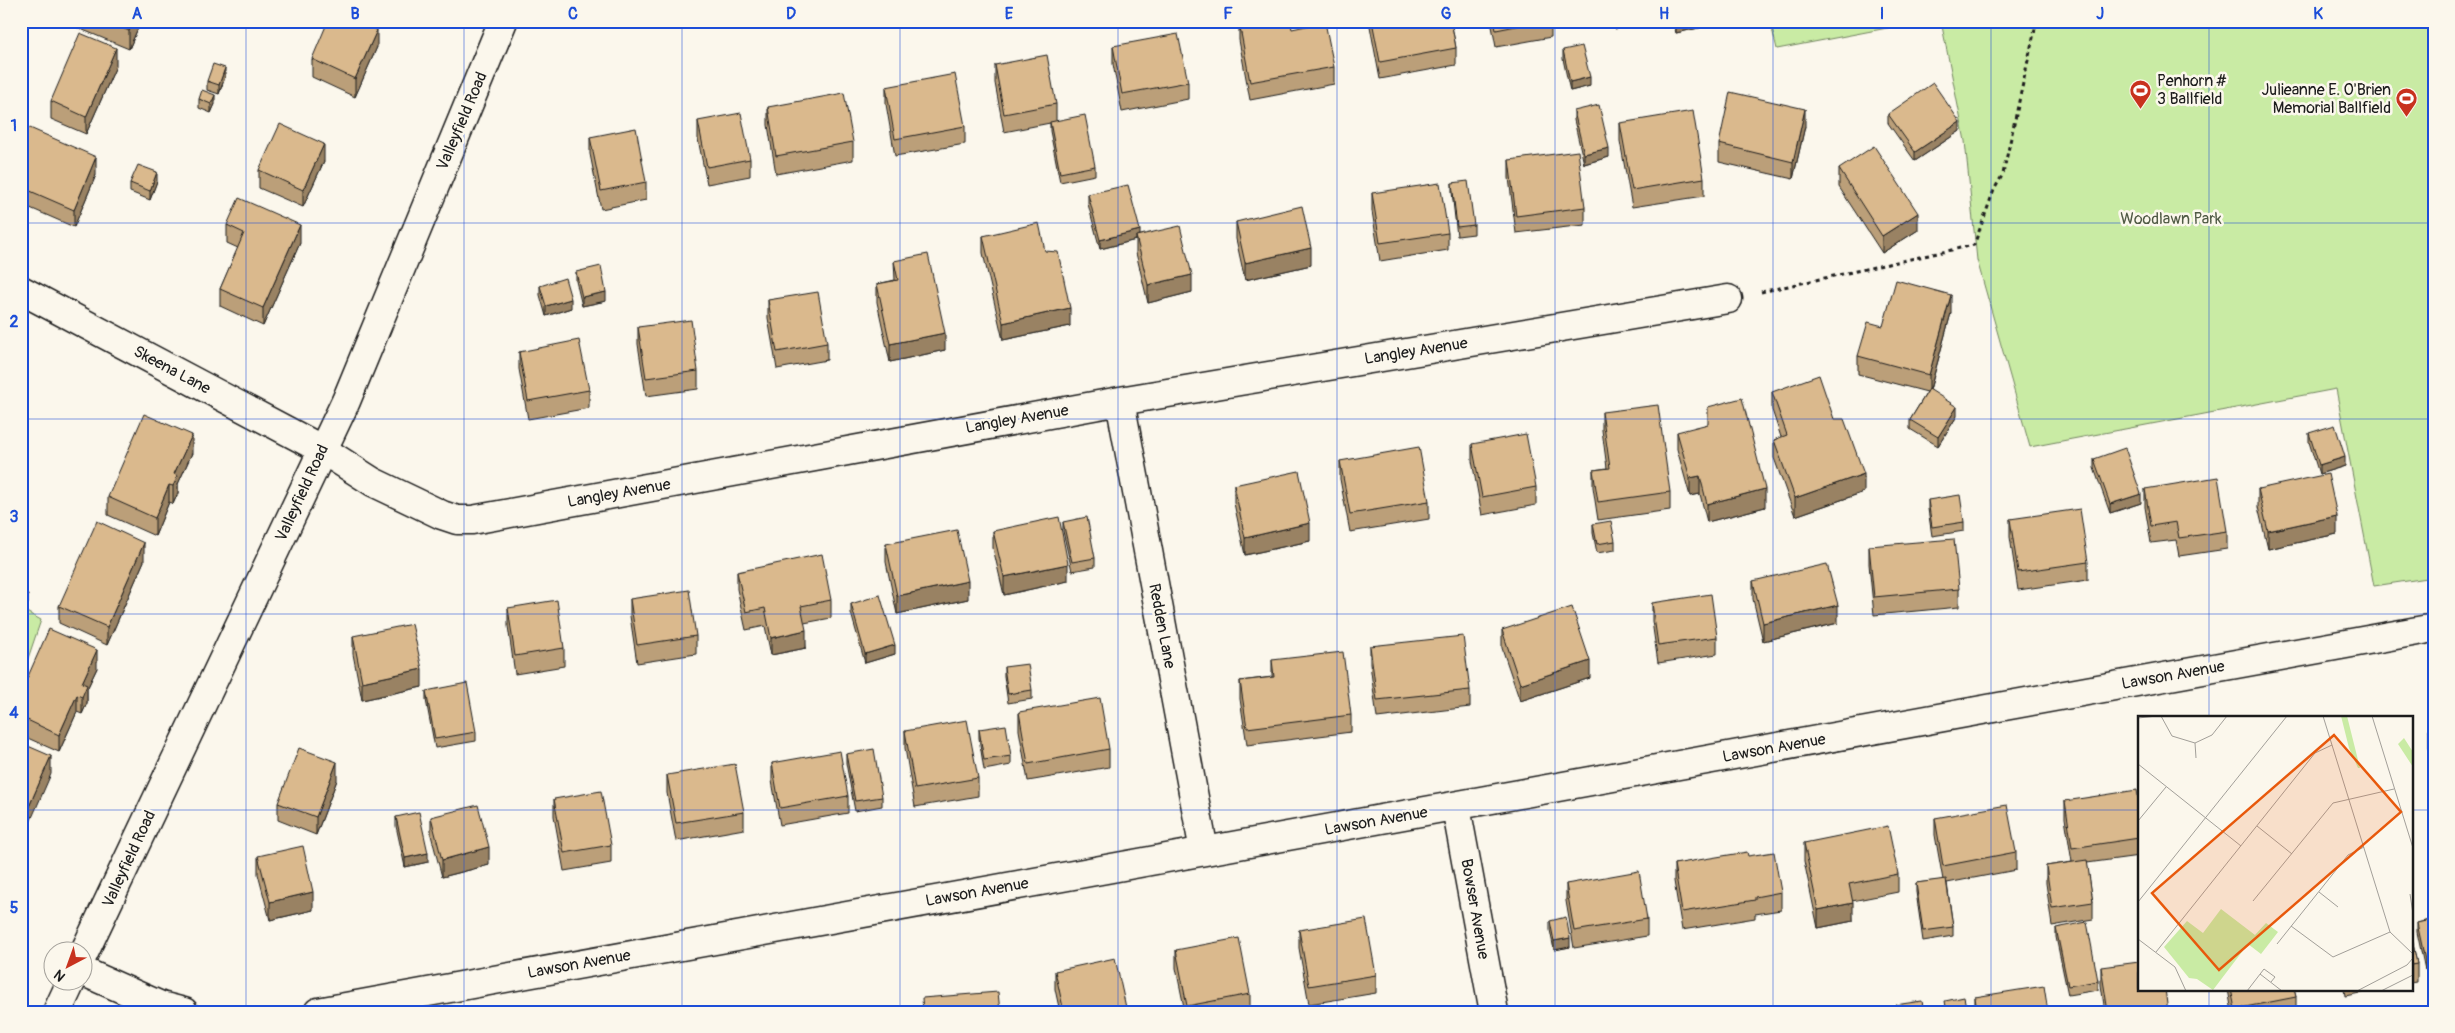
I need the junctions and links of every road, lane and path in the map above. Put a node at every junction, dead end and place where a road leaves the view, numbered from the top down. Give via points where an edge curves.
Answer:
1 (504, 21) edge
2 (2032, 21) edge
3 (2052, 21) edge
4 (2036, 24) junction
5 (21, 290) edge
6 (1728, 299) joint
7 (1120, 401) junction
8 (323, 450) junction
9 (2434, 628) edge
10 (1456, 807) junction
11 (1204, 851) junction
12 (90, 940) edge
13 (92, 975) edge
14 (67, 990) edge
15 (57, 1012) edge
16 (184, 1012) edge
17 (318, 1012) edge
18 (1494, 1012) edge

1 - 8 street, Valleyfield Road
2 - 4 path
3 - 4 path
4 - 6 path via 2004,174 1994,190 1974,245
5 - 8 street, Skeena Lane
6 - 7 street, Langley Avenue
7 - 8 street, Langley Avenue via 472,520 442,516 373,482
7 - 11 street, Redden Lane
8 - 12 street, Valleyfield Road
9 - 10 street, Lawson Avenue
10 - 11 street, Lawson Avenue
10 - 18 street, Bowser Avenue
11 - 17 street, Lawson Avenue
13 - 16 street via 161,1006
14 - 15 street

